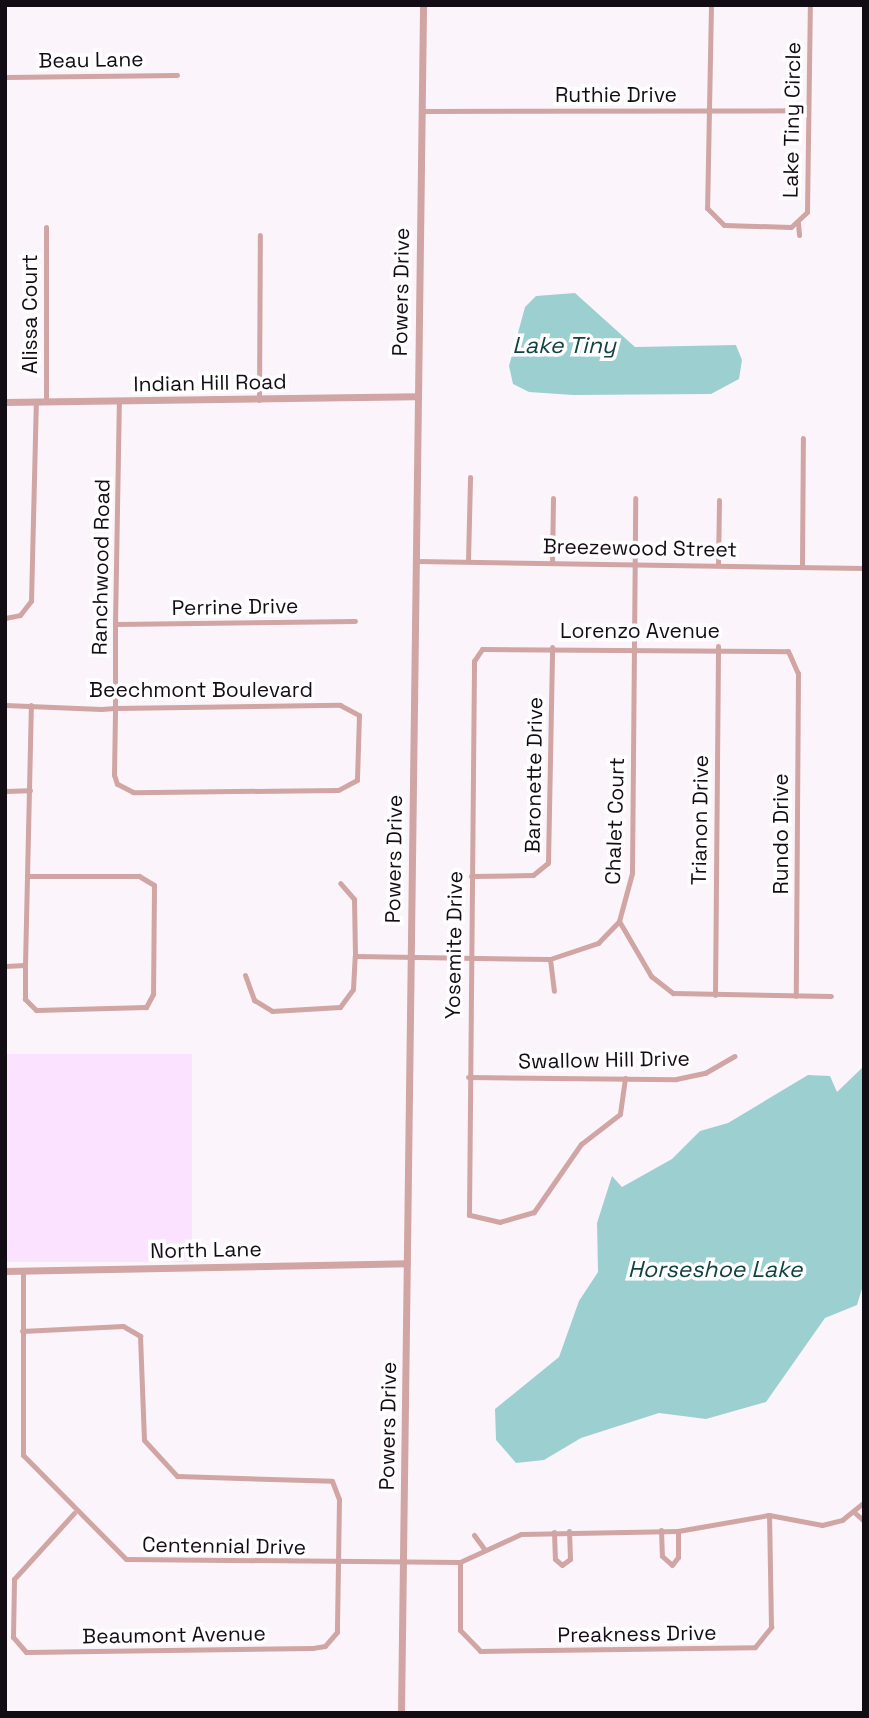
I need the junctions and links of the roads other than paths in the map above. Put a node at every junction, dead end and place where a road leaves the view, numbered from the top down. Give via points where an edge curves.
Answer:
1 (423, 5) edge
2 (711, 5) edge
3 (810, 5) edge
4 (177, 75) dead end
5 (5, 77) edge
6 (708, 110) junction
7 (808, 110) junction
8 (424, 111) junction
9 (798, 223) junction
10 (46, 226) dead end
11 (260, 235) dead end
12 (799, 235) dead end
13 (416, 396) junction
14 (259, 400) junction
15 (5, 402) edge
16 (36, 402) junction
17 (46, 402) junction
18 (120, 402) junction
19 (803, 438) dead end
20 (470, 477) dead end
21 (553, 498) dead end
22 (635, 498) dead end
23 (719, 500) dead end
24 (416, 561) junction
25 (468, 561) junction
26 (552, 563) junction
27 (635, 564) junction
28 (718, 565) junction
29 (802, 566) junction
30 (864, 568) edge
31 (5, 618) edge
32 (355, 621) dead end
33 (115, 624) junction
34 (718, 646) junction
35 (552, 647) junction
36 (635, 647) junction
37 (474, 661) joint
38 (798, 673) joint
39 (5, 705) edge
40 (31, 705) junction
41 (115, 708) junction
42 (114, 775) joint
43 (30, 790) junction
44 (5, 791) edge
45 (27, 876) junction
46 (471, 876) junction
47 (340, 883) dead end
48 (619, 921) junction
49 (355, 956) junction
50 (410, 958) junction
51 (470, 959) junction
52 (550, 959) junction
53 (25, 965) junction
54 (5, 966) edge
55 (245, 975) dead end
56 (554, 990) dead end
57 (715, 995) junction
58 (796, 996) junction
59 (831, 996) dead end
60 (735, 1056) dead end
61 (468, 1077) junction
62 (625, 1078) junction
63 (407, 1264) junction
64 (5, 1270) edge
65 (23, 1270) junction
66 (22, 1331) junction
67 (864, 1502) edge
68 (854, 1511) junction
69 (74, 1513) junction
70 (769, 1516) junction
71 (864, 1521) edge
72 (661, 1530) junction
73 (569, 1531) junction
74 (678, 1531) junction
75 (554, 1532) junction
76 (474, 1535) dead end
77 (484, 1549) junction
78 (403, 1562) junction
79 (460, 1562) junction
80 (338, 1563) junction
81 (401, 1713) edge

1 - 8 street, Powers Drive
2 - 6 street, Lake Tiny Circle
3 - 7 street, Lake Tiny Circle
4 - 5 street, Beau Lane
6 - 7 street, Ruthie Drive
6 - 8 street, Ruthie Drive
6 - 9 street, Lake Tiny Circle via 712,219
7 - 9 street, Lake Tiny Circle via 807,212
8 - 13 street, Powers Drive
9 - 12 street
10 - 17 street, Alissa Court
11 - 14 street
13 - 14 street, Indian Hill Road
13 - 24 street, Powers Drive
14 - 18 street, Indian Hill Road
15 - 16 street, Indian Hill Road
16 - 17 street, Indian Hill Road
16 - 31 street via 32,601 20,615
17 - 18 street, Indian Hill Road
18 - 33 street, Ranchwood Road
19 - 29 street
20 - 25 street
21 - 26 street
22 - 27 street, Chalet Court
23 - 28 street
24 - 25 street, Breezewood Street
24 - 50 street, Powers Drive
25 - 26 street, Breezewood Street
26 - 27 street, Breezewood Street
27 - 28 street, Breezewood Street
27 - 36 street, Chalet Court
28 - 29 street, Breezewood Street
29 - 30 street, Breezewood Street
32 - 33 street, Perrine Drive
33 - 41 street, Ranchwood Road
34 - 36 street, Lorenzo Avenue
34 - 38 street, Lorenzo Avenue via 778,647 796,659
34 - 57 street, Trianon Drive
35 - 36 street, Lorenzo Avenue
35 - 37 street, Lorenzo Avenue via 488,646
35 - 46 street, Baronette Drive via 548,863 533,875
36 - 48 street, Chalet Court via 632,873
37 - 46 street, Yosemite Drive
38 - 58 street, Rundo Drive
39 - 40 street, Beechmont Boulevard
40 - 41 street, Beechmont Boulevard
40 - 43 street
41 - 42 street, Ranchwood Road
41 - 42 street, Beechmont Boulevard via 340,705 359,715 360,749 357,780 338,790 134,792 124,790
43 - 44 street
43 - 45 street
45 - 53 street
45 - 53 street via 139,876 156,894 153,994 146,1007 30,1006
46 - 51 street, Yosemite Drive
47 - 49 street via 354,900
48 - 52 street via 598,943
48 - 57 street via 661,987
49 - 50 street
49 - 55 street via 348,999 328,1011 263,1007
50 - 51 street
50 - 63 street, Powers Drive
51 - 52 street
51 - 61 street, Yosemite Drive
52 - 56 street
53 - 54 street
57 - 58 street
58 - 59 street
60 - 62 street, Swallow Hill Drive via 705,1073 676,1079
61 - 62 street, Swallow Hill Drive
61 - 62 street, Yosemite Drive via 465,1206 479,1222 534,1212 582,1144 620,1114
63 - 65 street, North Lane
63 - 78 street, Powers Drive
64 - 65 street, North Lane
65 - 66 street, Centennial Drive
66 - 69 street, Centennial Drive via 23,1455
66 - 80 street via 123,1326 140,1336 144,1440 166,1469 190,1478 324,1477 338,1487
67 - 68 street
68 - 70 street via 822,1525
68 - 71 street
69 - 80 street, Centennial Drive via 115,1554 140,1563
69 - 80 street, Beaumont Avenue via 14,1579 13,1637 34,1654 325,1646 337,1632
70 - 74 street
70 - 79 street, Preakness Drive via 771,1627 755,1647 481,1651 460,1630
72 - 73 street
72 - 74 street
72 - 74 street via 662,1556 671,1565 678,1557
73 - 75 street
73 - 75 street via 570,1559 562,1565 555,1559
75 - 77 street via 521,1534
76 - 77 street
77 - 79 street
78 - 79 street, Centennial Drive
78 - 80 street, Centennial Drive
78 - 81 street, Powers Drive

